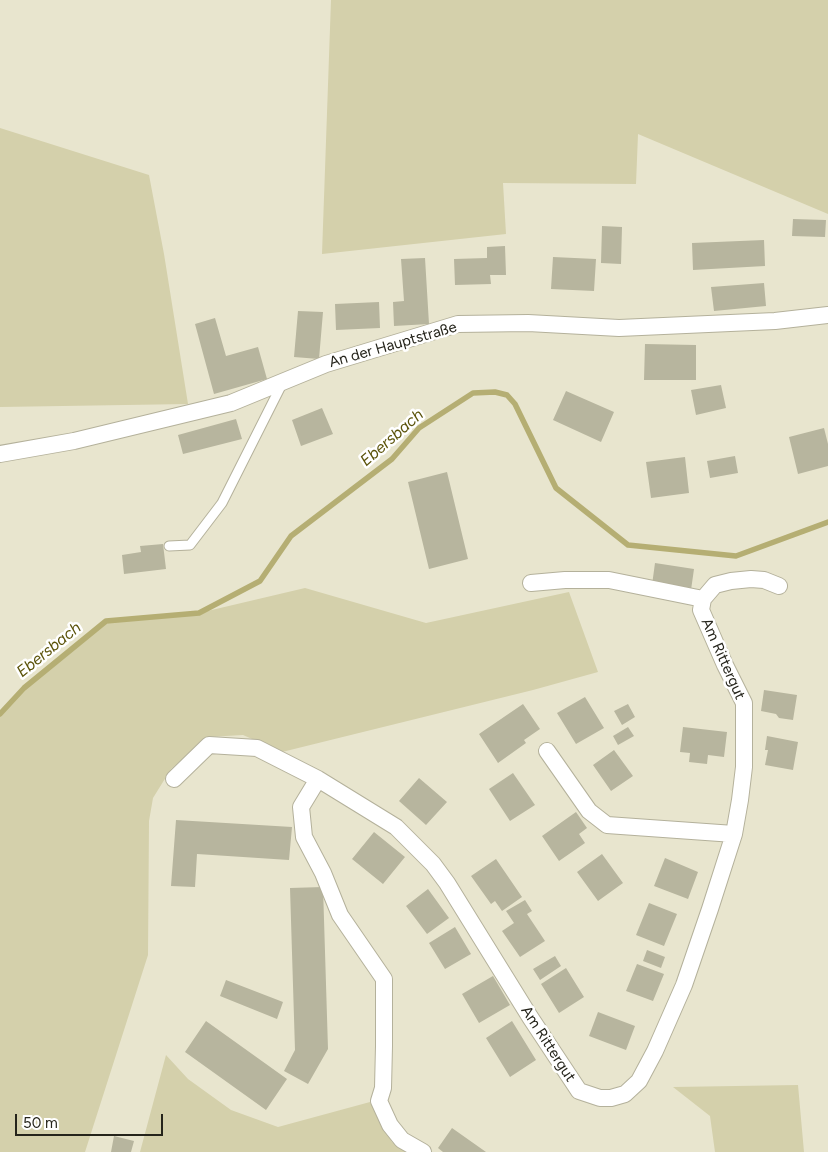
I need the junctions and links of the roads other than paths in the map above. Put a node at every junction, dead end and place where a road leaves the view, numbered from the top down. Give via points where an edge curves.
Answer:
1 (828, 315) edge
2 (283, 382) junction
3 (0, 454) edge
4 (169, 546) dead end
5 (531, 583) dead end
6 (779, 586) dead end
7 (703, 599) junction
8 (547, 751) dead end
9 (318, 778) junction
10 (174, 779) dead end
11 (734, 834) junction
12 (423, 1152) edge

1 - 2 street, An der Hauptstraße via 775,321 618,328 528,323 458,324 326,364
2 - 3 street, An der Hauptstraße via 231,403 74,441
2 - 4 lane via 222,503 190,545
5 - 7 street via 609,580
6 - 7 street, Am Rittergut via 764,580 731,580 714,585
7 - 11 street, Am Rittergut via 701,610 744,703 744,766
8 - 11 street via 589,811 607,825
9 - 10 street, Am Rittergut via 256,748 209,745
9 - 11 street, Am Rittergut via 396,826 432,864 448,883 579,1090 600,1098 625,1094 639,1081 655,1051 684,985
9 - 12 street via 301,807 304,837 340,915 384,979 383,1088 379,1101 390,1125 402,1140

